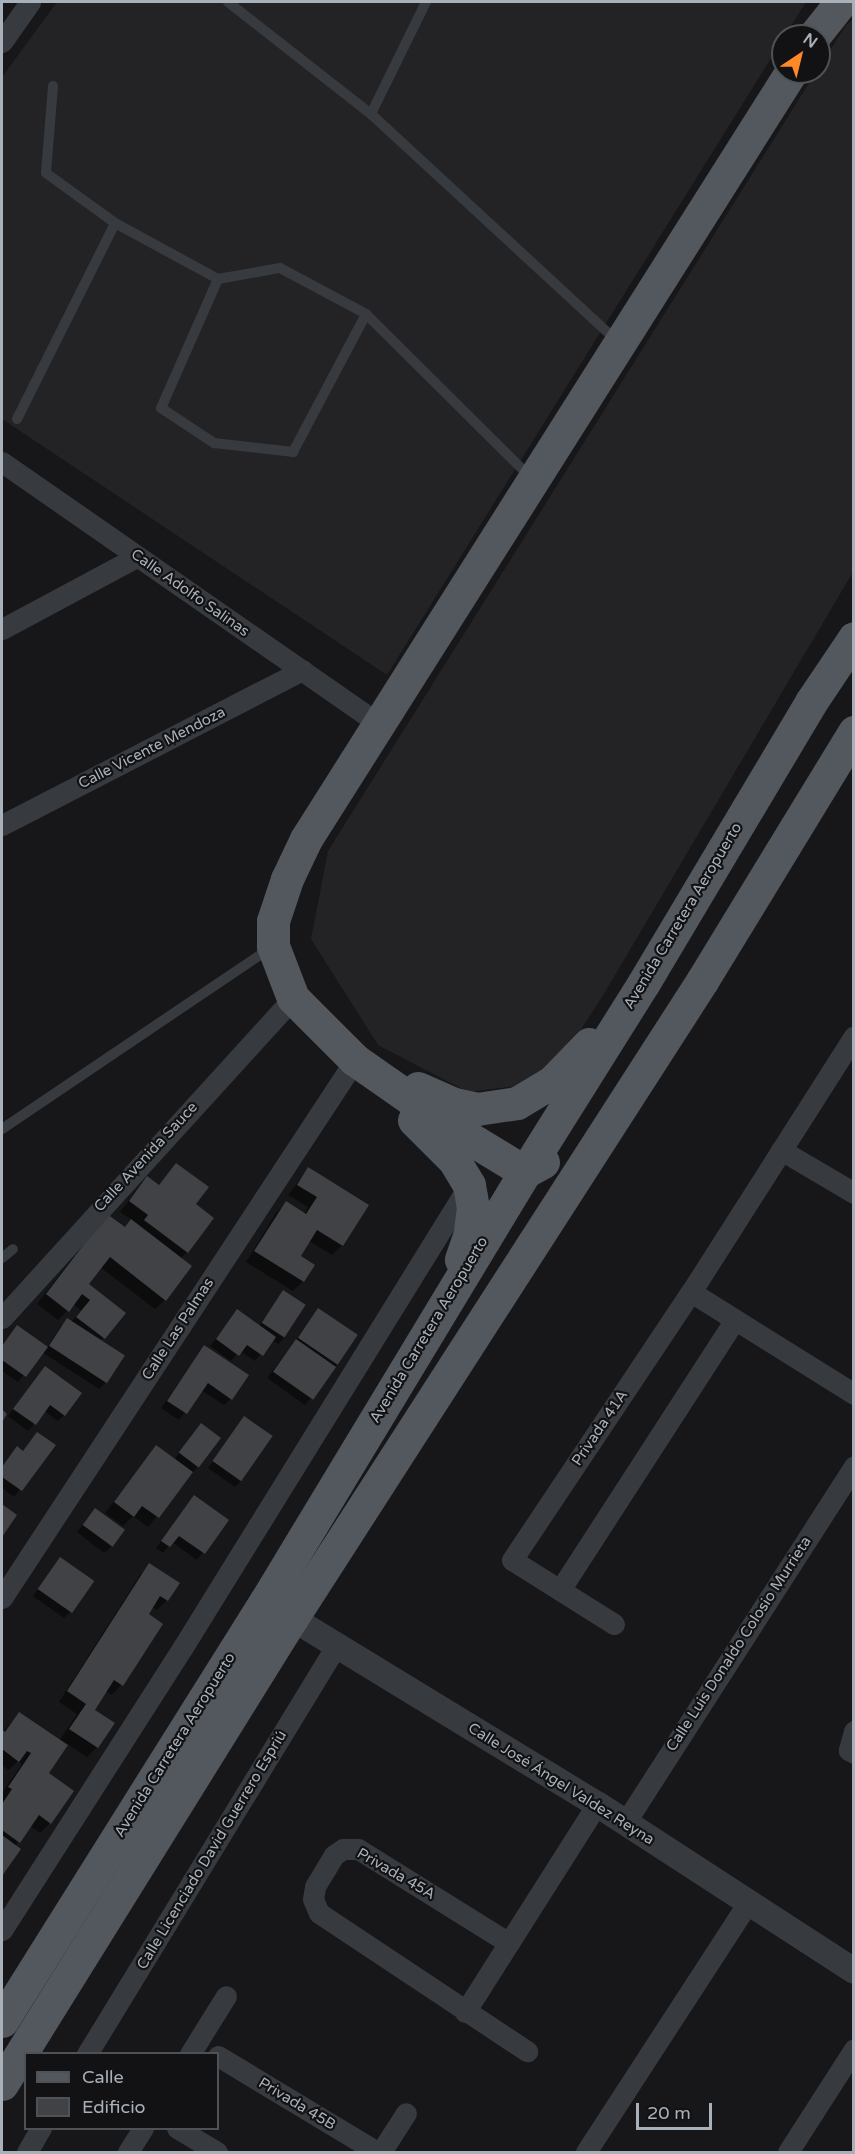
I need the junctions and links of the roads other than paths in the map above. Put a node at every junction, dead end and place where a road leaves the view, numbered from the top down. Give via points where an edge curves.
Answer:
1 (30, 2) edge
2 (228, 2) edge
3 (426, 2) edge
4 (9, 15) edge
5 (2, 42) edge
6 (783, 84) edge
7 (53, 86) dead end
8 (371, 114) junction
9 (115, 223) junction
10 (218, 279) junction
11 (366, 314) junction
12 (618, 342) junction
13 (17, 419) dead end
14 (2, 462) edge
15 (532, 479) junction
16 (138, 556) junction
17 (2, 629) edge
18 (854, 638) edge
19 (302, 670) junction
20 (379, 724) junction
21 (852, 735) edge
22 (2, 825) edge
23 (273, 946) junction
24 (643, 984) junction
25 (293, 998) junction
26 (854, 1036) edge
27 (664, 1040) junction
28 (362, 1065) junction
29 (2, 1129) edge
30 (781, 1150) junction
31 (525, 1172) junction
32 (469, 1185) junction
33 (854, 1193) edge
34 (13, 1249) dead end
35 (2, 1258) edge
36 (691, 1292) junction
37 (2, 1318) edge
38 (735, 1320) junction
39 (432, 1324) junction
40 (854, 1394) edge
41 (854, 1466) edge
42 (560, 1590) junction
43 (2, 1598) edge
44 (278, 1610) junction
45 (614, 1624) dead end
46 (336, 1646) junction
47 (854, 1731) edge
48 (854, 1754) edge
49 (597, 1804) junction
50 (625, 1823) junction
51 (748, 1903) junction
52 (2, 1930) edge
53 (509, 1943) junction
54 (854, 1971) edge
55 (226, 1996) dead end
56 (465, 2012) junction
57 (2, 2021) edge
58 (854, 2049) edge
59 (200, 2050) edge
60 (527, 2051) dead end
61 (88, 2052) edge
62 (219, 2057) edge
63 (2, 2084) edge
64 (406, 2113) dead end
65 (40, 2130) edge
66 (142, 2130) edge
67 (180, 2130) edge
68 (27, 2152) edge
69 (128, 2152) edge
70 (217, 2152) edge
71 (379, 2152) edge
72 (586, 2152) edge
73 (788, 2152) edge

1 - 4 street
2 - 8 lane
3 - 8 lane
4 - 5 street
6 - 12 main road
7 - 9 lane via 46,173
8 - 12 lane
9 - 10 lane
9 - 13 lane
10 - 11 lane via 280,268
10 - 11 lane via 161,408 214,443 293,452
11 - 15 lane
12 - 15 main road
14 - 16 street, Calle Adolfo Salinas
15 - 20 main road
16 - 17 street
16 - 19 street, Calle Adolfo Salinas
18 - 24 main road, Avenida Carretera Aeropuerto via 811,702
19 - 20 street, Calle Adolfo Salinas
19 - 22 street, Calle Vicente Mendoza
20 - 23 main road via 306,839 273,921
21 - 27 main road, Avenida Carretera Aeropuerto
23 - 25 main road
23 - 29 lane
24 - 28 main road via 552,1082 516,1103 477,1109 454,1104
24 - 31 main road, Avenida Carretera Aeropuerto
25 - 28 main road
25 - 37 street, Calle Avenida Sauce
26 - 30 street
27 - 31 main road via 552,1157
27 - 44 main road, Avenida Carretera Aeropuerto
28 - 31 main road
28 - 32 main road via 454,1160
28 - 43 street, Calle Las Palmas
30 - 33 street
30 - 36 street
31 - 39 main road, Avenida Carretera Aeropuerto
32 - 39 main road via 473,1207 470,1233
32 - 52 street via 183,1647
34 - 35 lane
36 - 38 street
36 - 42 street, Privada 41A via 512,1560
38 - 40 street
38 - 42 street
39 - 44 main road, Avenida Carretera Aeropuerto
41 - 50 street, Calle Luis Donaldo Colosio Murrieta
42 - 45 street, Privada 41A
44 - 46 street, Calle José Ángel Valdez Reyna
44 - 57 main road, Avenida Carretera Aeropuerto
44 - 63 main road, Avenida Carretera Aeropuerto
46 - 49 street, Calle José Ángel Valdez Reyna
46 - 61 street, Calle Licenciado David Guerrero Espriú
47 - 48 street via 849,1750
49 - 50 street, Calle José Ángel Valdez Reyna
49 - 53 street
50 - 51 street, Calle José Ángel Valdez Reyna
51 - 54 street, Calle José Ángel Valdez Reyna
51 - 72 street
53 - 56 street
53 - 56 street, Privada 45A via 358,1849 343,1849 334,1855 315,1887 313,1899 319,1913
55 - 59 street
56 - 60 street, Privada 45A
58 - 73 street
62 - 71 street, Privada 45B
64 - 71 street, Privada 45B
65 - 68 street
66 - 69 street
67 - 70 street

